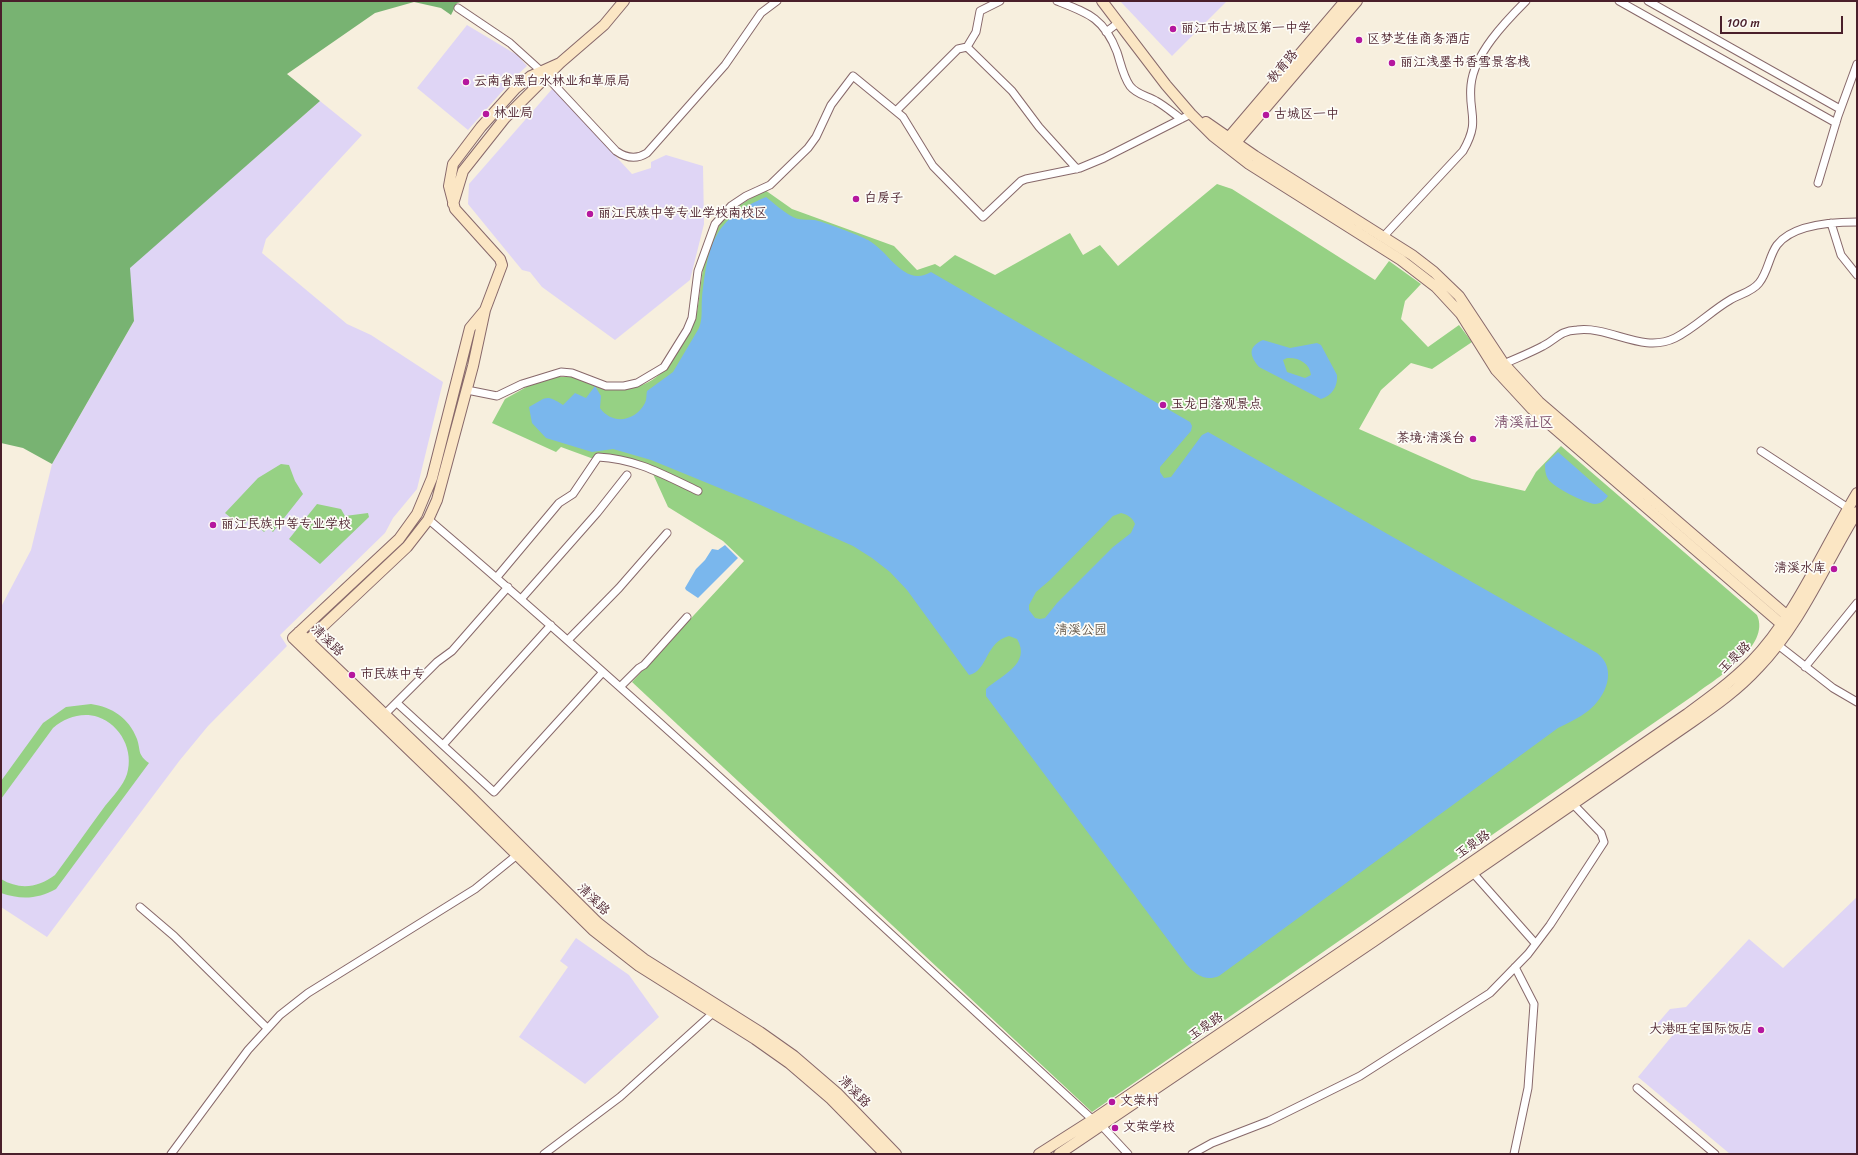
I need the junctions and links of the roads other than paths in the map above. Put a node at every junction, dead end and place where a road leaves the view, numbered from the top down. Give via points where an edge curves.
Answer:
1 (624, 1) edge
2 (777, 1) edge
3 (1000, 1) edge
4 (1057, 1) edge
5 (1102, 1) edge
6 (1345, 1) edge
7 (1357, 1) edge
8 (1526, 1) edge
9 (1619, 1) edge
10 (1648, 1) edge
11 (458, 8) dead end
12 (1118, 23) junction
13 (1106, 32) junction
14 (967, 48) junction
15 (1857, 64) edge
16 (544, 74) junction
17 (1180, 102) junction
18 (1840, 109) junction
19 (896, 111) junction
20 (1186, 116) junction
21 (1836, 123) junction
22 (1229, 144) junction
23 (1077, 169) junction
24 (1818, 183) dead end
25 (1831, 222) junction
26 (1857, 222) edge
27 (1383, 237) junction
28 (1857, 275) edge
29 (485, 310) junction
30 (1504, 364) junction
31 (467, 390) junction
32 (1760, 450) dead end
33 (627, 475) dead end
34 (698, 491) dead end
35 (1857, 493) edge
36 (1853, 510) edge
37 (428, 519) junction
38 (667, 533) dead end
39 (497, 577) junction
40 (508, 587) junction
41 (522, 598) junction
42 (1857, 603) edge
43 (686, 617) dead end
44 (1788, 623) junction
45 (552, 625) junction
46 (568, 640) junction
47 (304, 643) junction
48 (1778, 645) junction
49 (1805, 667) junction
50 (603, 672) junction
51 (620, 687) junction
52 (1857, 702) edge
53 (396, 703) junction
54 (385, 714) junction
55 (443, 745) junction
56 (1573, 804) junction
57 (517, 855) junction
58 (1473, 873) junction
59 (140, 907) dead end
60 (1535, 944) junction
61 (1515, 967) junction
62 (713, 1013) junction
63 (266, 1028) junction
64 (1637, 1088) dead end
65 (1093, 1120) junction
66 (1102, 1126) junction
67 (171, 1154) edge
68 (544, 1154) edge
69 (884, 1154) edge
70 (896, 1154) edge
71 (1039, 1154) edge
72 (1058, 1154) edge
73 (1128, 1154) edge
74 (1192, 1154) edge
75 (1514, 1154) edge
76 (1715, 1154) edge

1 - 16 street via 604,25
2 - 16 street via 762,13 746,32 725,65 647,154 639,157 626,157 616,151
3 - 14 street via 980,11 976,32
4 - 13 street via 1089,14
5 - 12 street
6 - 22 street, 教育路
7 - 22 street, 教育路
8 - 27 street via 1495,36 1475,68 1471,86 1474,124 1463,151
9 - 21 street
10 - 18 street
11 - 16 street via 510,43
12 - 13 street
12 - 17 street
13 - 20 street via 1130,86 1135,91
14 - 19 street via 958,49
14 - 23 street via 1012,91 1039,127
15 - 18 street
16 - 29 street via 531,76 516,88 453,164 449,186 453,204 458,214 501,262 501,270
17 - 20 street
17 - 22 street
18 - 21 street
19 - 23 street via 933,166 983,217 1021,181 1030,177
19 - 31 street via 853,76 831,105 808,148 770,185 746,196 725,212 711,231 703,255 689,325 667,364 660,370 637,383 624,386 606,386 572,373 561,372 522,384 498,396
20 - 22 street
20 - 23 street
21 - 24 street
22 - 27 street
22 - 44 street via 1428,280 1452,302 1496,370 1532,409
25 - 26 street
25 - 28 street via 1841,255
25 - 30 street via 1802,230 1779,243 1759,284 1730,300 1675,338 1657,343 1642,343 1578,329 1559,334 1544,346
27 - 30 street via 1423,263 1451,288 1469,309
29 - 31 street
29 - 47 street, 清溪路 via 470,328 432,478 417,514 399,539 296,635
30 - 44 street via 1539,402
31 - 37 street via 443,482
32 - 36 street
33 - 41 street
34 - 39 street via 638,464 617,458 598,457 573,494 559,503
35 - 36 street, 玉泉路
36 - 44 street, 玉泉路
37 - 39 street
37 - 47 street via 407,547
38 - 46 street via 619,588
39 - 40 street
40 - 41 street
40 - 53 street via 452,651 437,662
41 - 45 street
42 - 49 street
43 - 51 street via 644,665
44 - 48 street, 玉泉路
44 - 65 street, 玉泉路 via 1751,662 1705,701
45 - 46 street
45 - 55 street
46 - 50 street
47 - 54 street, 清溪路
47 - 57 street, 清溪路
48 - 49 street
48 - 56 street, 玉泉路 via 1758,669 1723,699
49 - 52 street
50 - 51 street
50 - 55 street via 494,792
51 - 65 street
53 - 54 street
53 - 55 street
54 - 70 street, 清溪路 via 582,908 616,938 653,966 794,1056 837,1093
56 - 58 street, 玉泉路
56 - 60 street via 1601,833 1604,842
57 - 62 street, 清溪路 via 610,945
57 - 63 street via 475,889 308,993
58 - 60 street
58 - 66 street, 玉泉路
59 - 63 street via 174,936
60 - 61 street
61 - 74 street via 1490,993 1470,1008 1360,1076 1269,1121 1212,1143
61 - 75 street via 1534,1004 1528,1088
62 - 68 street via 620,1097
62 - 69 street, 清溪路 via 755,1039 803,1074
63 - 67 street
64 - 76 street
65 - 71 street, 玉泉路
66 - 72 street, 玉泉路
66 - 73 street

